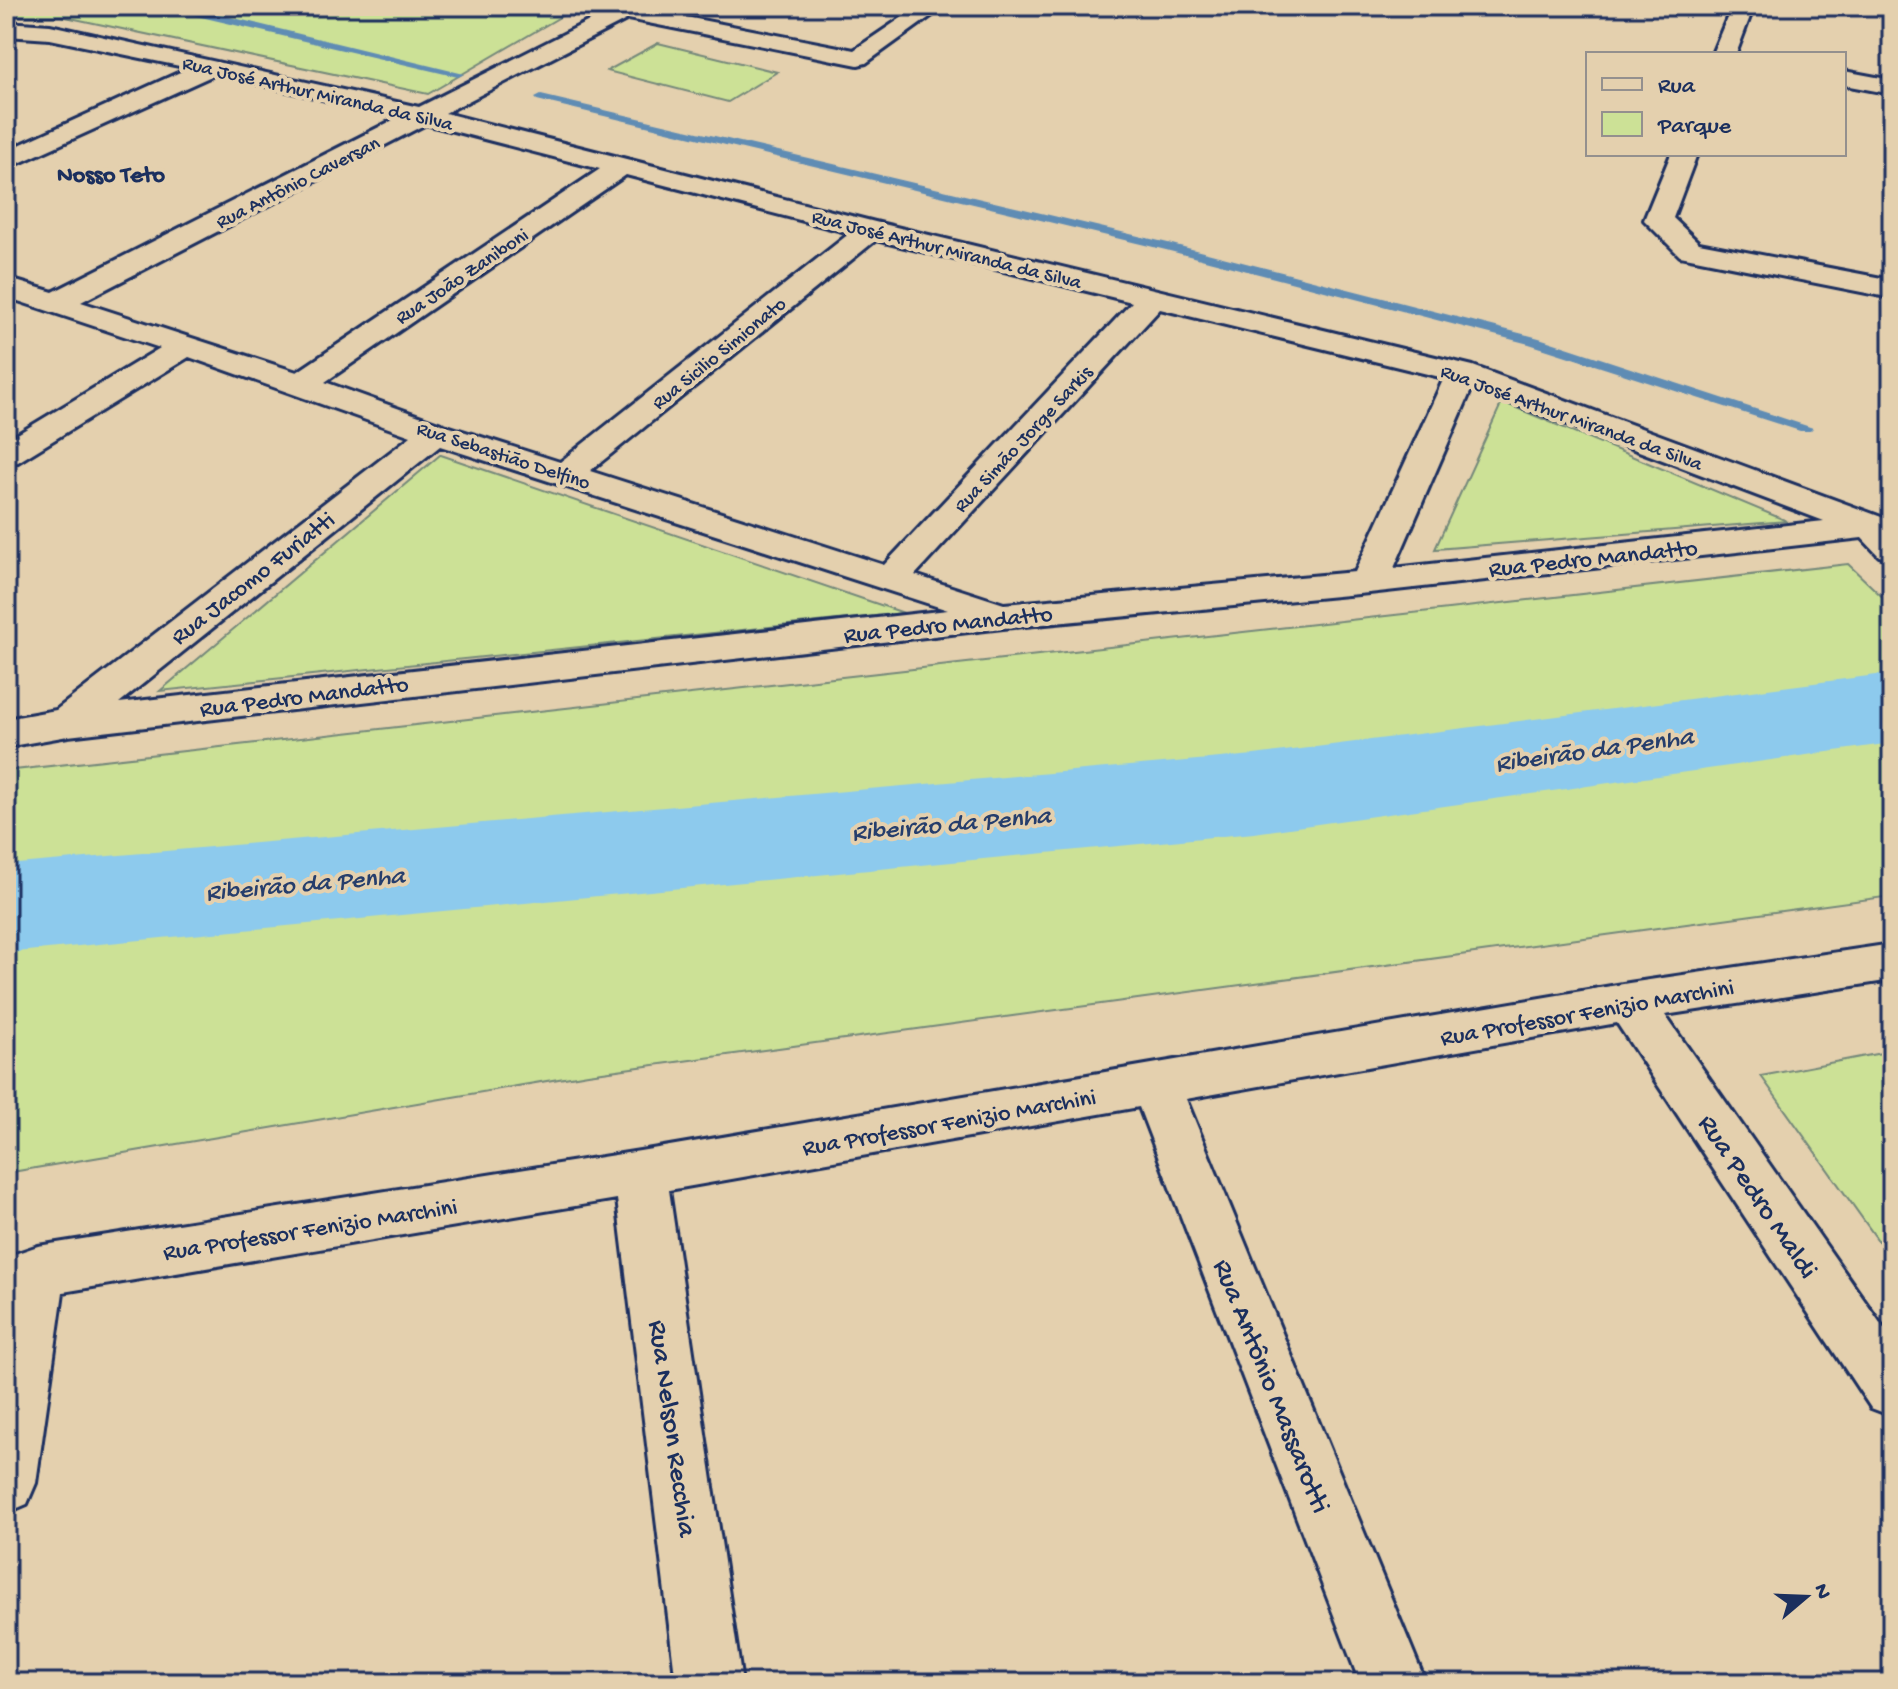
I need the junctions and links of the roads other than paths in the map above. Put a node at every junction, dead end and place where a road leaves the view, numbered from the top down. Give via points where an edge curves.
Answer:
1 (595, 6) edge
2 (934, 6) edge
3 (1743, 6) edge
4 (630, 9) edge
5 (6, 29) edge
6 (1725, 52) edge
7 (213, 66) junction
8 (1846, 78) edge
9 (1892, 87) edge
10 (426, 116) junction
11 (1683, 156) edge
12 (6, 161) edge
13 (620, 167) junction
14 (871, 230) junction
15 (6, 287) edge
16 (1892, 289) edge
17 (1153, 298) junction
18 (55, 303) junction
19 (184, 347) junction
20 (1462, 373) junction
21 (301, 384) junction
22 (435, 433) junction
23 (6, 455) edge
24 (566, 474) junction
25 (1885, 533) edge
26 (891, 579) junction
27 (1369, 582) junction
28 (1003, 616) junction
29 (68, 722) junction
30 (6, 733) edge
31 (1892, 962) edge
32 (1629, 1002) junction
33 (1156, 1086) junction
34 (640, 1173) junction
35 (22, 1277) edge
36 (1892, 1389) edge
37 (6, 1483) edge
38 (709, 1683) edge
39 (1393, 1683) edge

1 - 4 street
2 - 4 street via 858,58
3 - 6 street
4 - 10 street, Rua Antônio Caversan
5 - 7 street, Rua José Arthur Miranda da Silva via 50,32
7 - 10 street, Rua José Arthur Miranda da Silva
7 - 12 street
8 - 9 street
10 - 13 street, Rua José Arthur Miranda da Silva
10 - 18 street, Rua Antônio Caversan
11 - 16 street via 1658,220 1690,250
13 - 14 street, Rua José Arthur Miranda da Silva
13 - 21 street, Rua João Zaniboni
14 - 17 street, Rua José Arthur Miranda da Silva
14 - 24 street, Rua Sicilio Simionato
15 - 18 street, Rua Sebastião Delfino
17 - 20 street, Rua José Arthur Miranda da Silva
17 - 26 street, Rua Simão Jorge Sarkis
18 - 19 street, Rua Sebastião Delfino
19 - 21 street, Rua Sebastião Delfino
19 - 23 street
20 - 25 street, Rua José Arthur Miranda da Silva
20 - 27 street
21 - 22 street, Rua Sebastião Delfino
22 - 24 street, Rua Sebastião Delfino
22 - 29 street, Rua Jacomo Furiatti
24 - 26 street, Rua Sebastião Delfino
25 - 27 street, Rua Pedro Mandatto
26 - 28 street, Rua Sebastião Delfino
27 - 28 street, Rua Pedro Mandatto
28 - 29 street, Rua Pedro Mandatto
29 - 30 street, Rua Pedro Mandatto
31 - 32 street, Rua Professor Fenizio Marchini
32 - 33 street, Rua Professor Fenizio Marchini
32 - 36 street, Rua Pedro Maldi
33 - 34 street, Rua Professor Fenizio Marchini
33 - 39 street, Rua Antônio Massarotti
34 - 35 street, Rua Professor Fenizio Marchini
34 - 38 street, Rua Nelson Recchia
35 - 37 street

